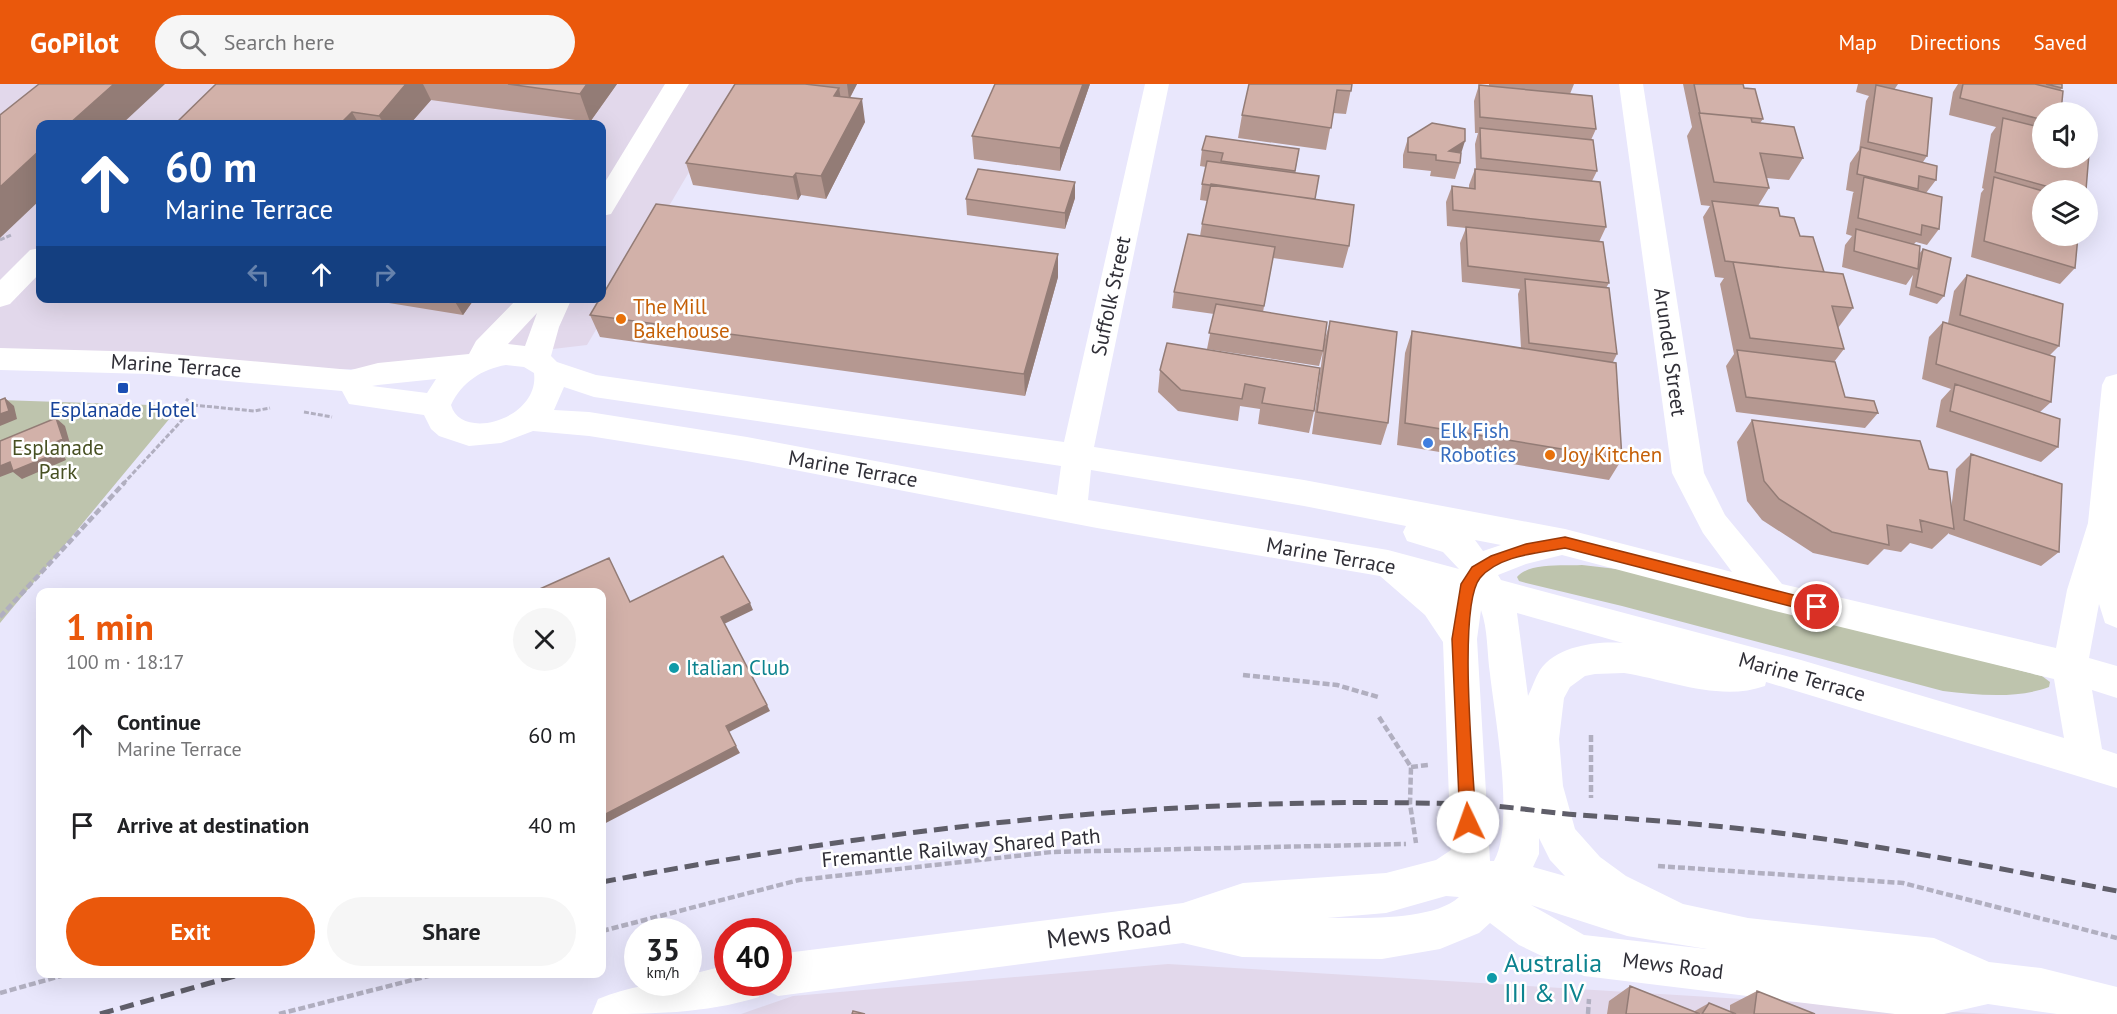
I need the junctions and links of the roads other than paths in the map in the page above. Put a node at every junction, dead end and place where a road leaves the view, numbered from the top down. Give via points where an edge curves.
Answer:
1 (677, 84) edge
2 (1157, 84) edge
3 (1631, 84) edge
4 (606, 201) edge
5 (36, 261) edge
6 (0, 297) edge
7 (530, 303) edge
8 (556, 303) edge
9 (0, 359) edge
10 (477, 362) junction
11 (541, 365) junction
12 (351, 381) junction
13 (2117, 385) edge
14 (435, 405) junction
15 (528, 419) junction
16 (1077, 456) junction
17 (1304, 493) junction
18 (1071, 509) junction
19 (2104, 523) junction
20 (1565, 542) junction
21 (1388, 564) junction
22 (1483, 590) junction
23 (1772, 596) junction
24 (2117, 613) edge
25 (1460, 639) junction
26 (2070, 668) junction
27 (1802, 676) junction
28 (2117, 682) edge
29 (1541, 759) junction
30 (2102, 766) edge
31 (1469, 871) junction
32 (1183, 923) junction
33 (1683, 924) junction
34 (792, 973) edge
35 (1988, 982) junction
36 (714, 989) edge
37 (2117, 1008) edge
38 (613, 1014) edge

1 - 4 street
2 - 16 street, Suffolk Street
3 - 23 street, Arundel Street via 1688,473 1714,524
5 - 6 street
7 - 10 street
8 - 11 street via 545,327
9 - 12 street, Marine Terrace via 149,363
10 - 11 street, Marine Terrace via 506,354 522,355
10 - 12 street, Marine Terrace
10 - 14 street, Marine Terrace via 442,389
11 - 15 street via 550,381 548,394
11 - 16 street, Marine Terrace via 594,386
12 - 14 street via 360,396
13 - 19 street
14 - 15 street, Marine Terrace via 439,418 466,434 486,434
15 - 18 street, Marine Terrace via 589,424 747,449
16 - 17 street, Marine Terrace
16 - 18 street, Suffolk Street
17 - 20 street, Marine Terrace
17 - 22 street via 1328,507 1453,542 1464,551
18 - 21 street, Marine Terrace
19 - 24 street
19 - 26 street via 2084,590
20 - 22 street via 1496,560
20 - 23 street, Marine Terrace
21 - 22 street, Marine Terrace
21 - 25 street via 1437,605
22 - 25 street
22 - 27 street, Marine Terrace
22 - 29 street via 1514,631
22 - 31 street, Mews Road via 1522,810 1519,854
23 - 26 street, Marine Terrace
25 - 31 street
26 - 28 street, Marine Terrace
26 - 30 street
27 - 29 street via 1700,674 1631,659 1582,661 1553,681 1546,696 1540,726
27 - 30 street, Marine Terrace
29 - 33 street via 1553,822 1560,841 1576,861 1628,902
31 - 32 street via 1364,896 1243,903
31 - 32 street, Mews Road via 1465,919 1440,929 1382,939 1242,937
31 - 33 street via 1547,890 1627,916
31 - 35 street, Mews Road via 1503,909 1541,937 1584,955 1927,997
32 - 34 street, Mews Road
33 - 35 street via 1748,938 1934,959
35 - 37 street, Mews Road via 2041,989
36 - 38 street

